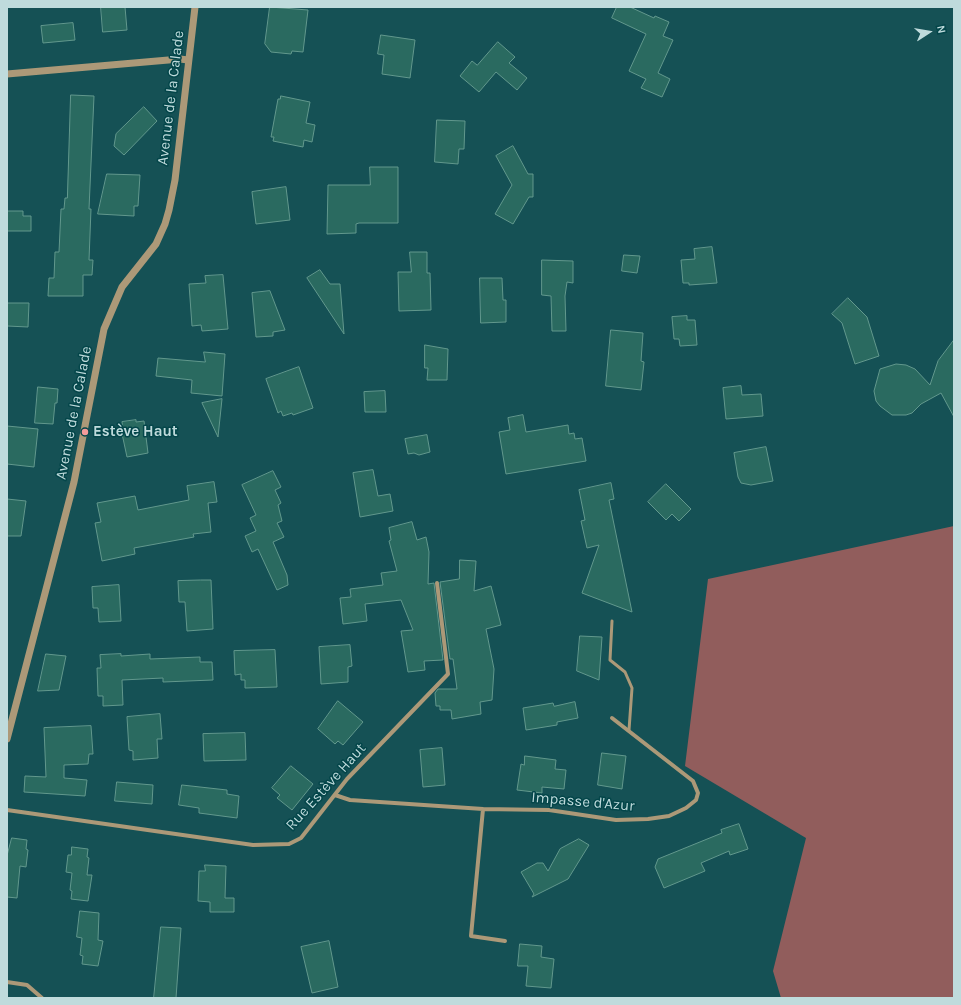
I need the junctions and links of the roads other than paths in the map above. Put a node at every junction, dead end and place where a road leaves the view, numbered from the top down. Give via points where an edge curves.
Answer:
1 (195, 7) edge
2 (188, 60) junction
3 (7, 74) edge
4 (437, 583) dead end
5 (612, 621) dead end
6 (612, 718) dead end
7 (629, 730) junction
8 (7, 739) edge
9 (335, 795) junction
10 (483, 809) junction
11 (7, 810) edge
12 (505, 941) dead end
13 (7, 982) edge
14 (42, 998) edge

1 - 2 street, Avenue de la Calade
2 - 3 street
2 - 8 street, Avenue de la Calade via 175,180 169,210 156,244 122,287 104,329 74,482
4 - 9 street, Rue Estève Haut via 448,674 347,779
5 - 7 lane via 610,660 625,672 632,688
6 - 7 street, Impasse d'Azur
7 - 10 street, Impasse d'Azur via 693,781 698,793 696,800 669,816 648,819 616,820 549,810
9 - 10 street, Impasse d'Azur via 350,800
9 - 11 street, Rue Estève Haut via 301,838 289,844 275,846
10 - 12 street via 471,936
13 - 14 street via 27,985

